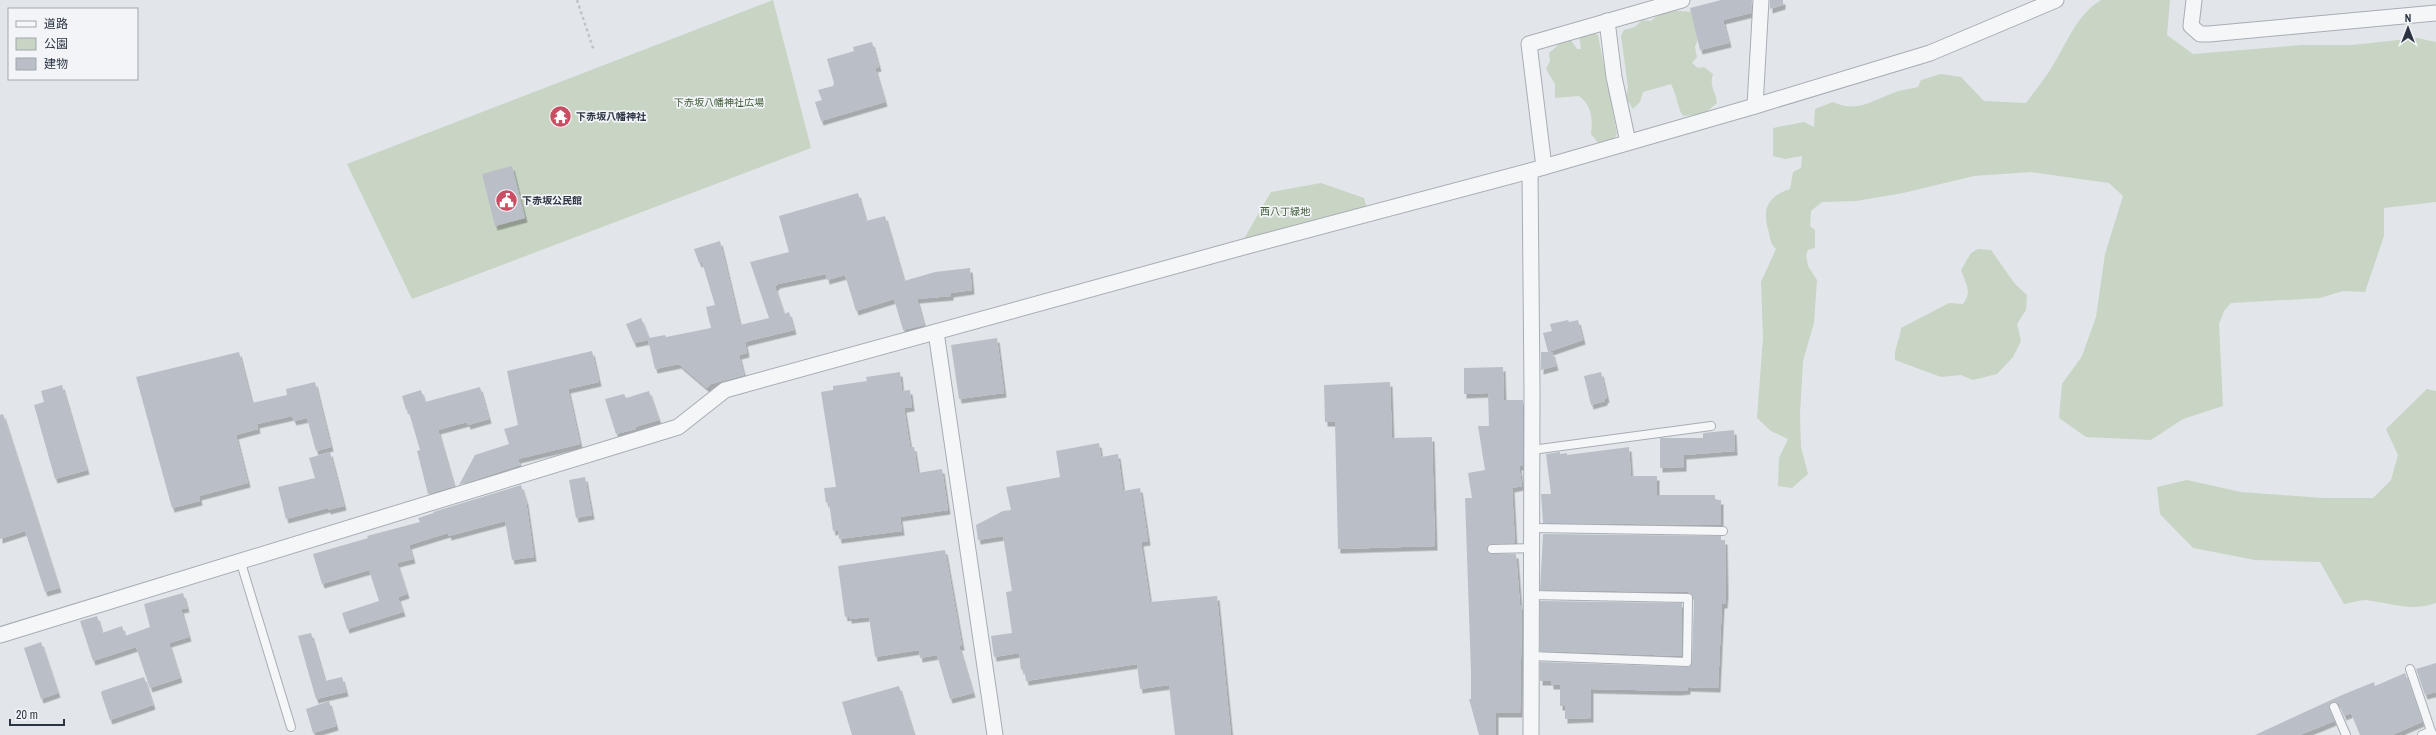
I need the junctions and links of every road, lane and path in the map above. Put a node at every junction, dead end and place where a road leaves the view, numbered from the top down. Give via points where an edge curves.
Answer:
1 (577, 0) edge
2 (1682, 0) edge
3 (1761, 0) edge
4 (2056, 0) edge
5 (2194, 0) edge
6 (2436, 13) edge
7 (1607, 21) junction
8 (594, 51) dead end
9 (1755, 106) junction
10 (1628, 142) junction
11 (1537, 169) junction
12 (936, 332) junction
13 (1711, 426) dead end
14 (1532, 450) junction
15 (1532, 528) junction
16 (1724, 531) dead end
17 (1532, 548) junction
18 (1492, 549) dead end
19 (241, 562) junction
20 (1531, 595) junction
21 (0, 635) edge
22 (1531, 656) junction
23 (2410, 669) dead end
24 (2334, 707) dead end
25 (291, 727) dead end
26 (2432, 733) edge
27 (995, 735) edge
28 (1531, 735) edge
29 (2346, 735) edge
30 (2422, 735) edge

1 - 8 path
2 - 7 street
3 - 9 street
4 - 9 street via 1930,53
5 - 6 street via 2191,26 2200,34
7 - 10 street via 1614,77
7 - 11 street via 1529,44
9 - 10 street
10 - 11 street
11 - 12 street
11 - 14 street
12 - 19 street via 725,390 678,426
12 - 27 street
13 - 14 lane
14 - 15 street
15 - 16 lane
15 - 17 street
17 - 18 lane
17 - 20 street
19 - 21 street
19 - 25 lane
20 - 22 street
20 - 22 lane via 1688,598 1687,662
22 - 28 street
23 - 26 lane
24 - 29 lane
26 - 30 lane

